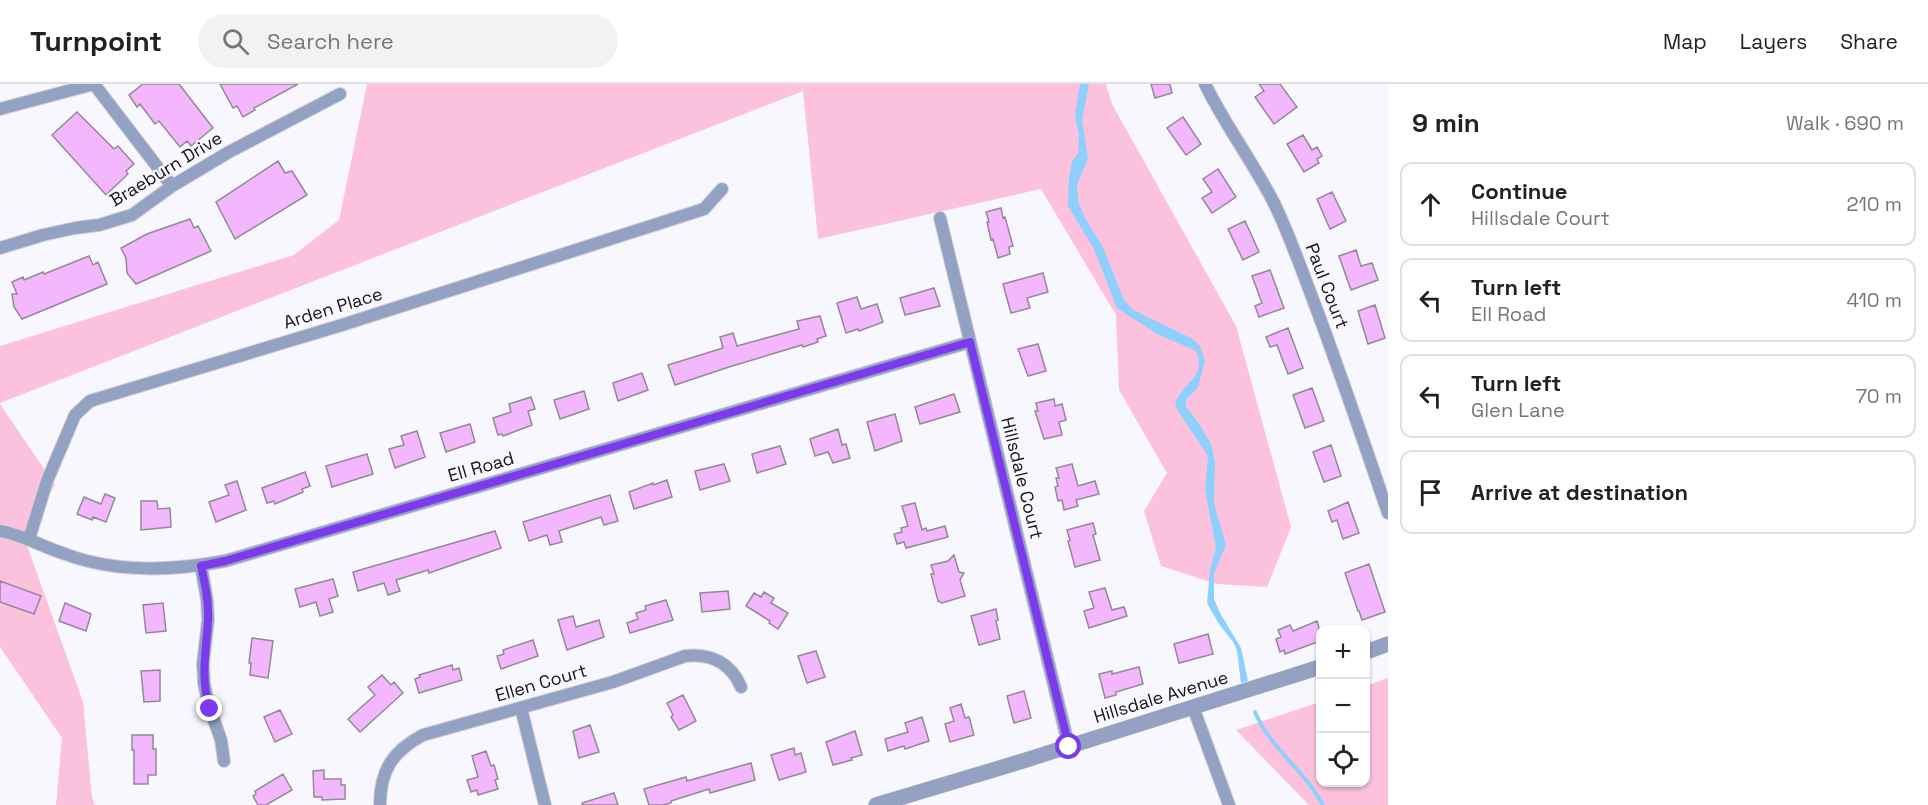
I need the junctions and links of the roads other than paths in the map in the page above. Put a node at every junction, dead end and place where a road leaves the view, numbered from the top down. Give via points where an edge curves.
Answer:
1 (1205, 84) edge
2 (340, 94) dead end
3 (0, 109) edge
4 (172, 186) junction
5 (722, 189) dead end
6 (940, 218) dead end
7 (0, 249) edge
8 (970, 342) junction
9 (1388, 513) edge
10 (0, 531) edge
11 (29, 539) junction
12 (201, 566) junction
13 (1388, 644) edge
14 (1370, 650) edge
15 (1316, 668) edge
16 (741, 687) dead end
17 (1193, 707) junction
18 (521, 708) junction
19 (1069, 747) junction
20 (224, 761) dead end
21 (380, 805) edge
22 (545, 805) edge
23 (876, 805) edge
24 (1229, 805) edge

1 - 9 street, Paul Court via 1254,167 1290,240
2 - 4 street, Braeburn Drive
3 - 4 street via 94,84
4 - 7 street, Braeburn Drive via 119,220 43,235
5 - 11 street, Arden Place via 704,209 90,401 75,415 47,481
6 - 8 street, Hillsdale Court
8 - 12 street, Ell Road
8 - 19 street, Hillsdale Court
10 - 11 street, Ell Road
11 - 12 street, Ell Road via 64,554 113,566
12 - 20 street via 208,620 204,683
13 - 14 street
15 - 17 street, Hillsdale Avenue
16 - 18 street, Ellen Court via 724,663 711,657 685,656 613,682
17 - 19 street, Hillsdale Avenue
17 - 24 street
18 - 21 street, Ellen Court via 423,735 408,743 388,765
18 - 22 street
19 - 23 street, Hillsdale Avenue

